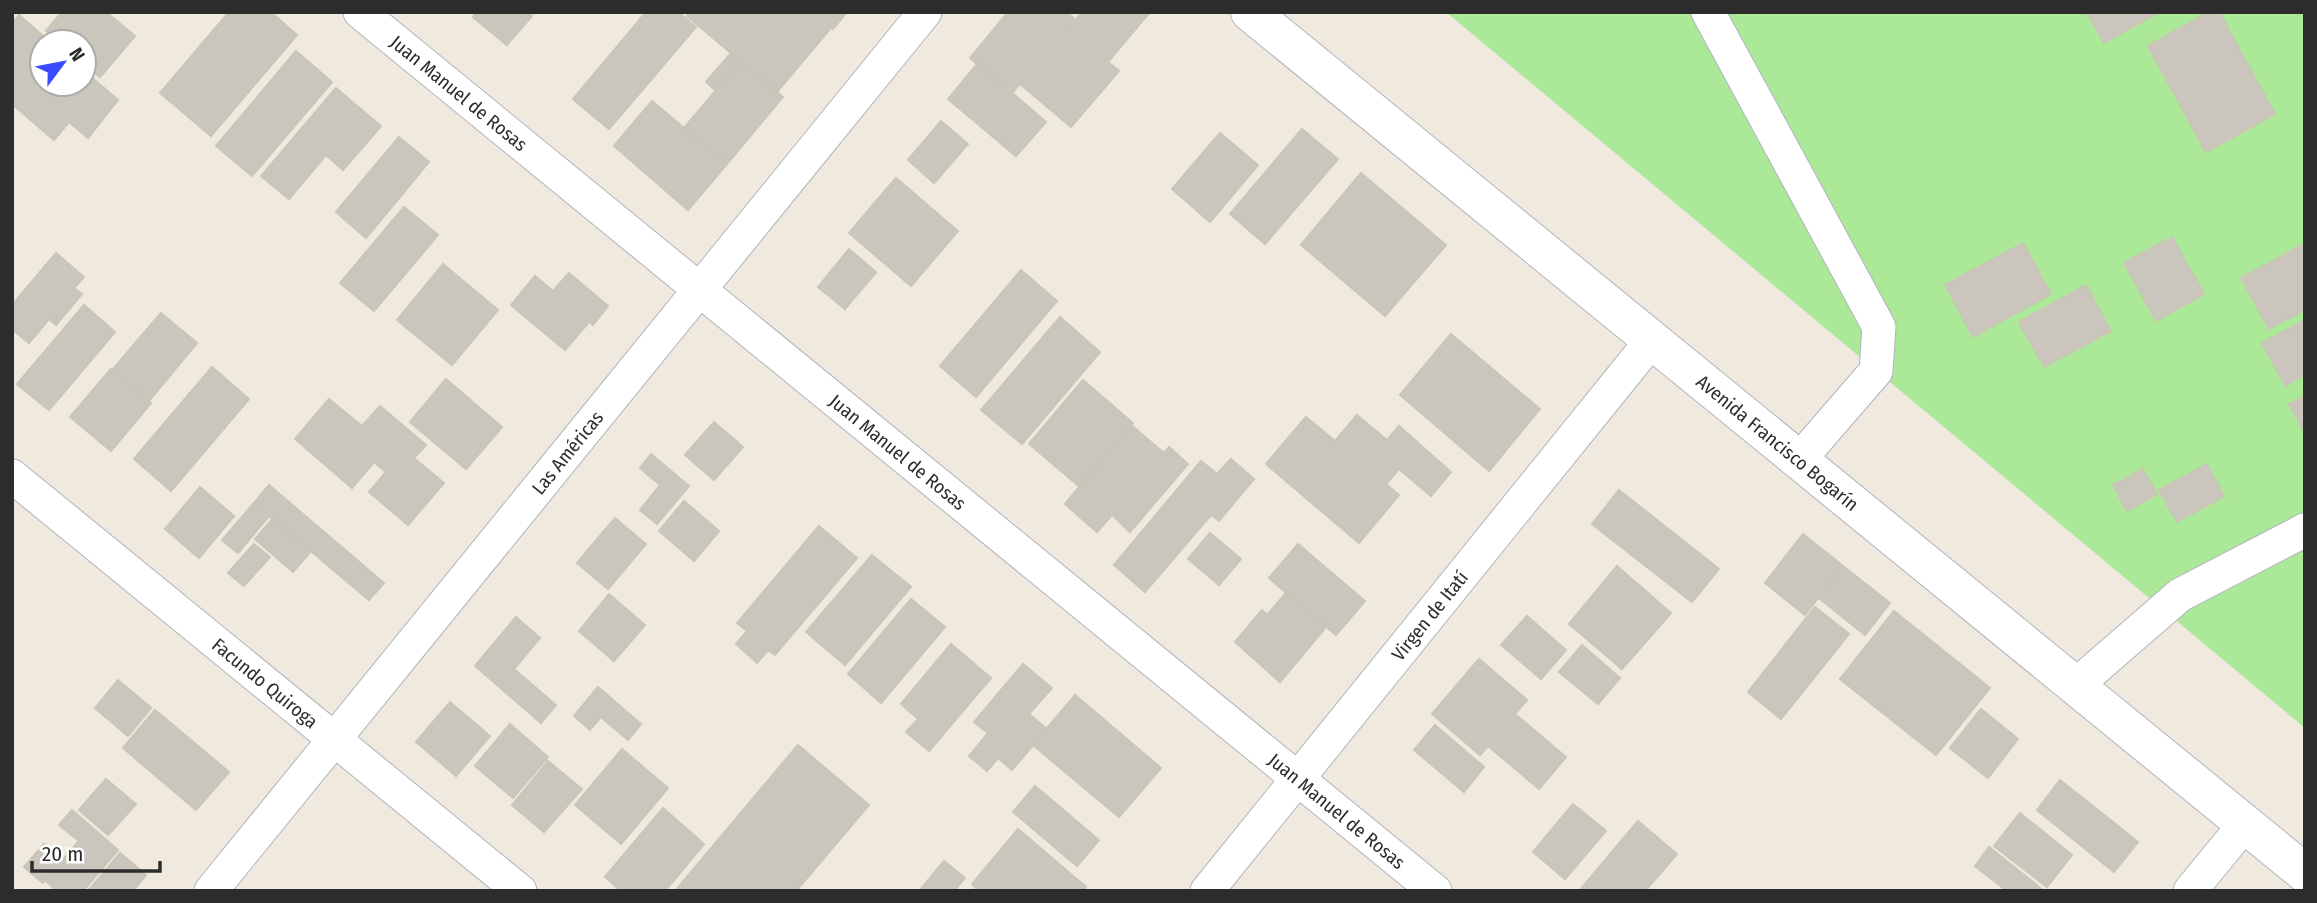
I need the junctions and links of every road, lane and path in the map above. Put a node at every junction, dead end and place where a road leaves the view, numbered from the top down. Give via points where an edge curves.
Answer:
1 (360, 12) edge
2 (925, 12) edge
3 (1250, 12) edge
4 (1708, 12) edge
5 (700, 290) junction
6 (1652, 340) junction
7 (1799, 460) junction
8 (12, 476) edge
9 (2305, 530) edge
10 (2076, 686) junction
11 (334, 739) junction
12 (1298, 778) junction
13 (2245, 824) junction
14 (2305, 873) edge
15 (211, 891) edge
16 (520, 891) edge
17 (1207, 891) edge
18 (1435, 891) edge
19 (2190, 891) edge

1 - 5 street, Juan Manuel de Rosas
2 - 5 street, Las Américas
3 - 6 street, Avenida Francisco Bogarín
4 - 7 street via 1878,327 1876,371
5 - 11 street, Las Américas
5 - 12 street, Juan Manuel de Rosas
6 - 7 street, Avenida Francisco Bogarín
6 - 12 street, Virgen de Itatí
7 - 10 street, Avenida Francisco Bogarín
8 - 11 street, Facundo Quiroga
9 - 10 street via 2180,595
10 - 13 street, Avenida Francisco Bogarín
11 - 15 street, Las Américas
11 - 16 street, Facundo Quiroga
12 - 17 street, Virgen de Itatí
12 - 18 street, Juan Manuel de Rosas
13 - 14 street, Avenida Francisco Bogarín
13 - 19 street

